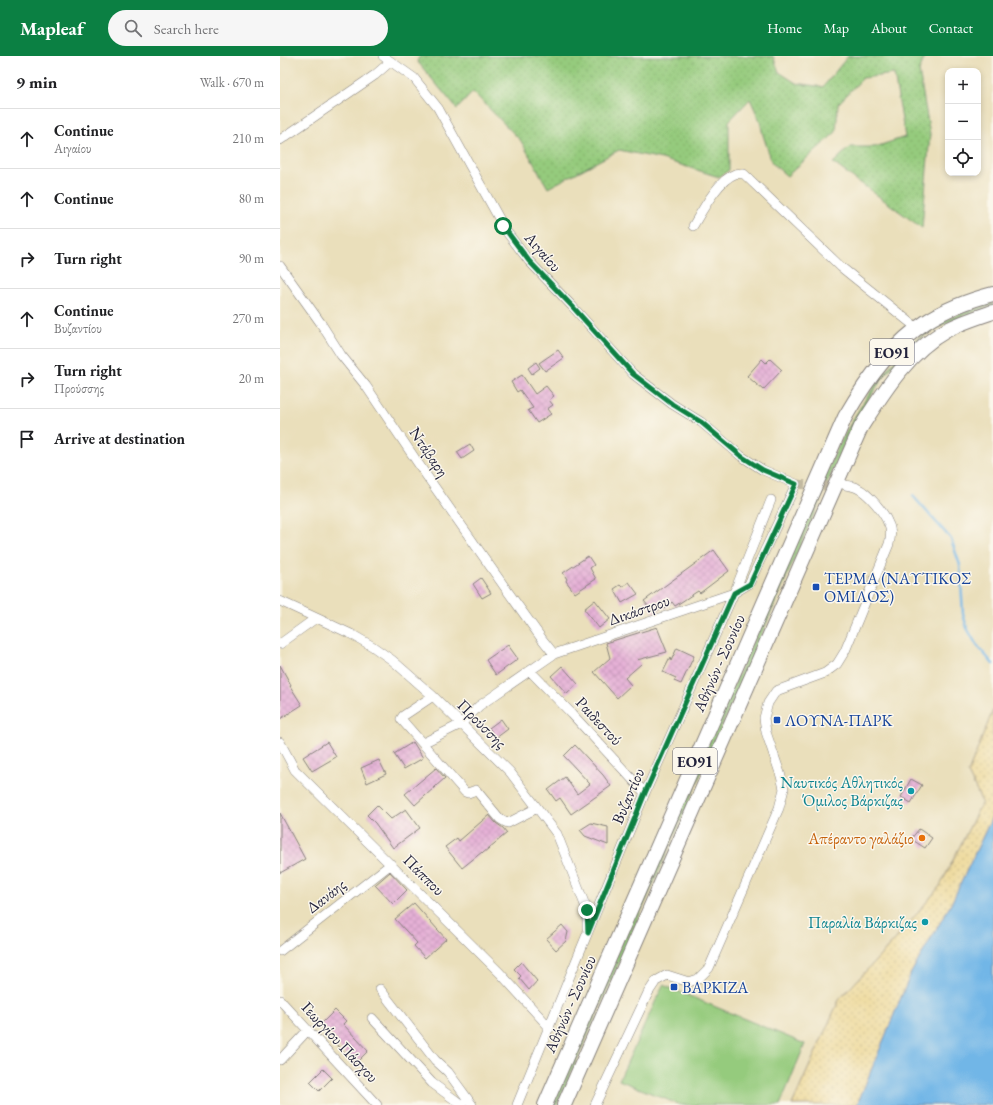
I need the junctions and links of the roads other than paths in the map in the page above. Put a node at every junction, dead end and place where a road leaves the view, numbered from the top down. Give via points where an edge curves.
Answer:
1 (382, 56) edge
2 (390, 62) junction
3 (280, 140) edge
4 (693, 226) dead end
5 (280, 266) edge
6 (993, 294) edge
7 (993, 312) edge
8 (918, 328) junction
9 (845, 485) tunnel mouth
10 (771, 500) dead end
11 (734, 593) junction
12 (280, 601) edge
13 (316, 618) junction
14 (280, 644) edge
15 (554, 654) junction
16 (530, 671) junction
17 (433, 696) junction
18 (461, 724) junction
19 (280, 742) edge
20 (422, 743) junction
21 (645, 793) junction
22 (537, 808) junction
23 (391, 864) junction
24 (588, 933) junction
25 (280, 951) edge
26 (380, 989) dead end
27 (280, 1000) edge
28 (372, 1018) dead end
29 (550, 1028) junction
30 (308, 1030) junction
31 (280, 1060) edge
32 (377, 1105) edge
33 (462, 1105) edge
34 (472, 1105) edge
35 (517, 1105) edge
36 (545, 1105) edge
37 (564, 1105) edge
38 (595, 1105) edge

1 - 2 street, Αιγαίου
2 - 3 street via 376,75
2 - 11 street, Αιγαίου via 414,78 438,108 506,231 529,261 633,374 672,404 701,422 741,456 763,470 796,484 750,584
4 - 8 street via 721,184 736,173 744,174 842,266
5 - 15 street, Ντάβαρη
6 - 8 main road, Αθήνών - Σουνίου / ΕΟ91 via 957,306
7 - 37 main road, ΕΟ91 via 948,329 920,350 882,394 861,427
8 - 36 main road, Αθήνών - Σουνίου / ΕΟ91 via 879,366 845,417
9 - 38 street via 857,487 878,506 888,522 891,534 889,544 845,651 837,664 825,673 776,691 768,703 764,718 766,732 784,789 777,813 709,968 698,980 689,982 667,975 656,981
10 - 11 street, Βυζαντίου
11 - 15 street, Δικάστρου
11 - 21 street, Βυζαντίου
12 - 13 street, Προύσσης
13 - 14 street
13 - 17 street, Προύσσης via 372,646
15 - 16 street, Δικάστρου
16 - 18 street, Δικάστρου via 480,706
16 - 21 street, Ραιδεστού
17 - 18 street, Προύσσης
17 - 20 street via 401,717
18 - 20 street, Δικάστρου
18 - 22 street, Προύσσης via 510,772
19 - 23 street, Πάππου via 295,770
20 - 22 street via 465,792 476,790 505,822 508,823
21 - 24 street, Βυζαντίου
22 - 24 street, Προύσσης via 557,834 587,910
23 - 25 street, Δανάης
23 - 29 street, Πάππου via 500,973
24 - 29 street, Βυζαντίου
26 - 34 street
27 - 30 street, Γεωργίου Πάσχου
28 - 33 street via 432,1083
29 - 35 street, Βυζαντίου
30 - 31 street
30 - 32 street, Γεωργίου Πάσχου

